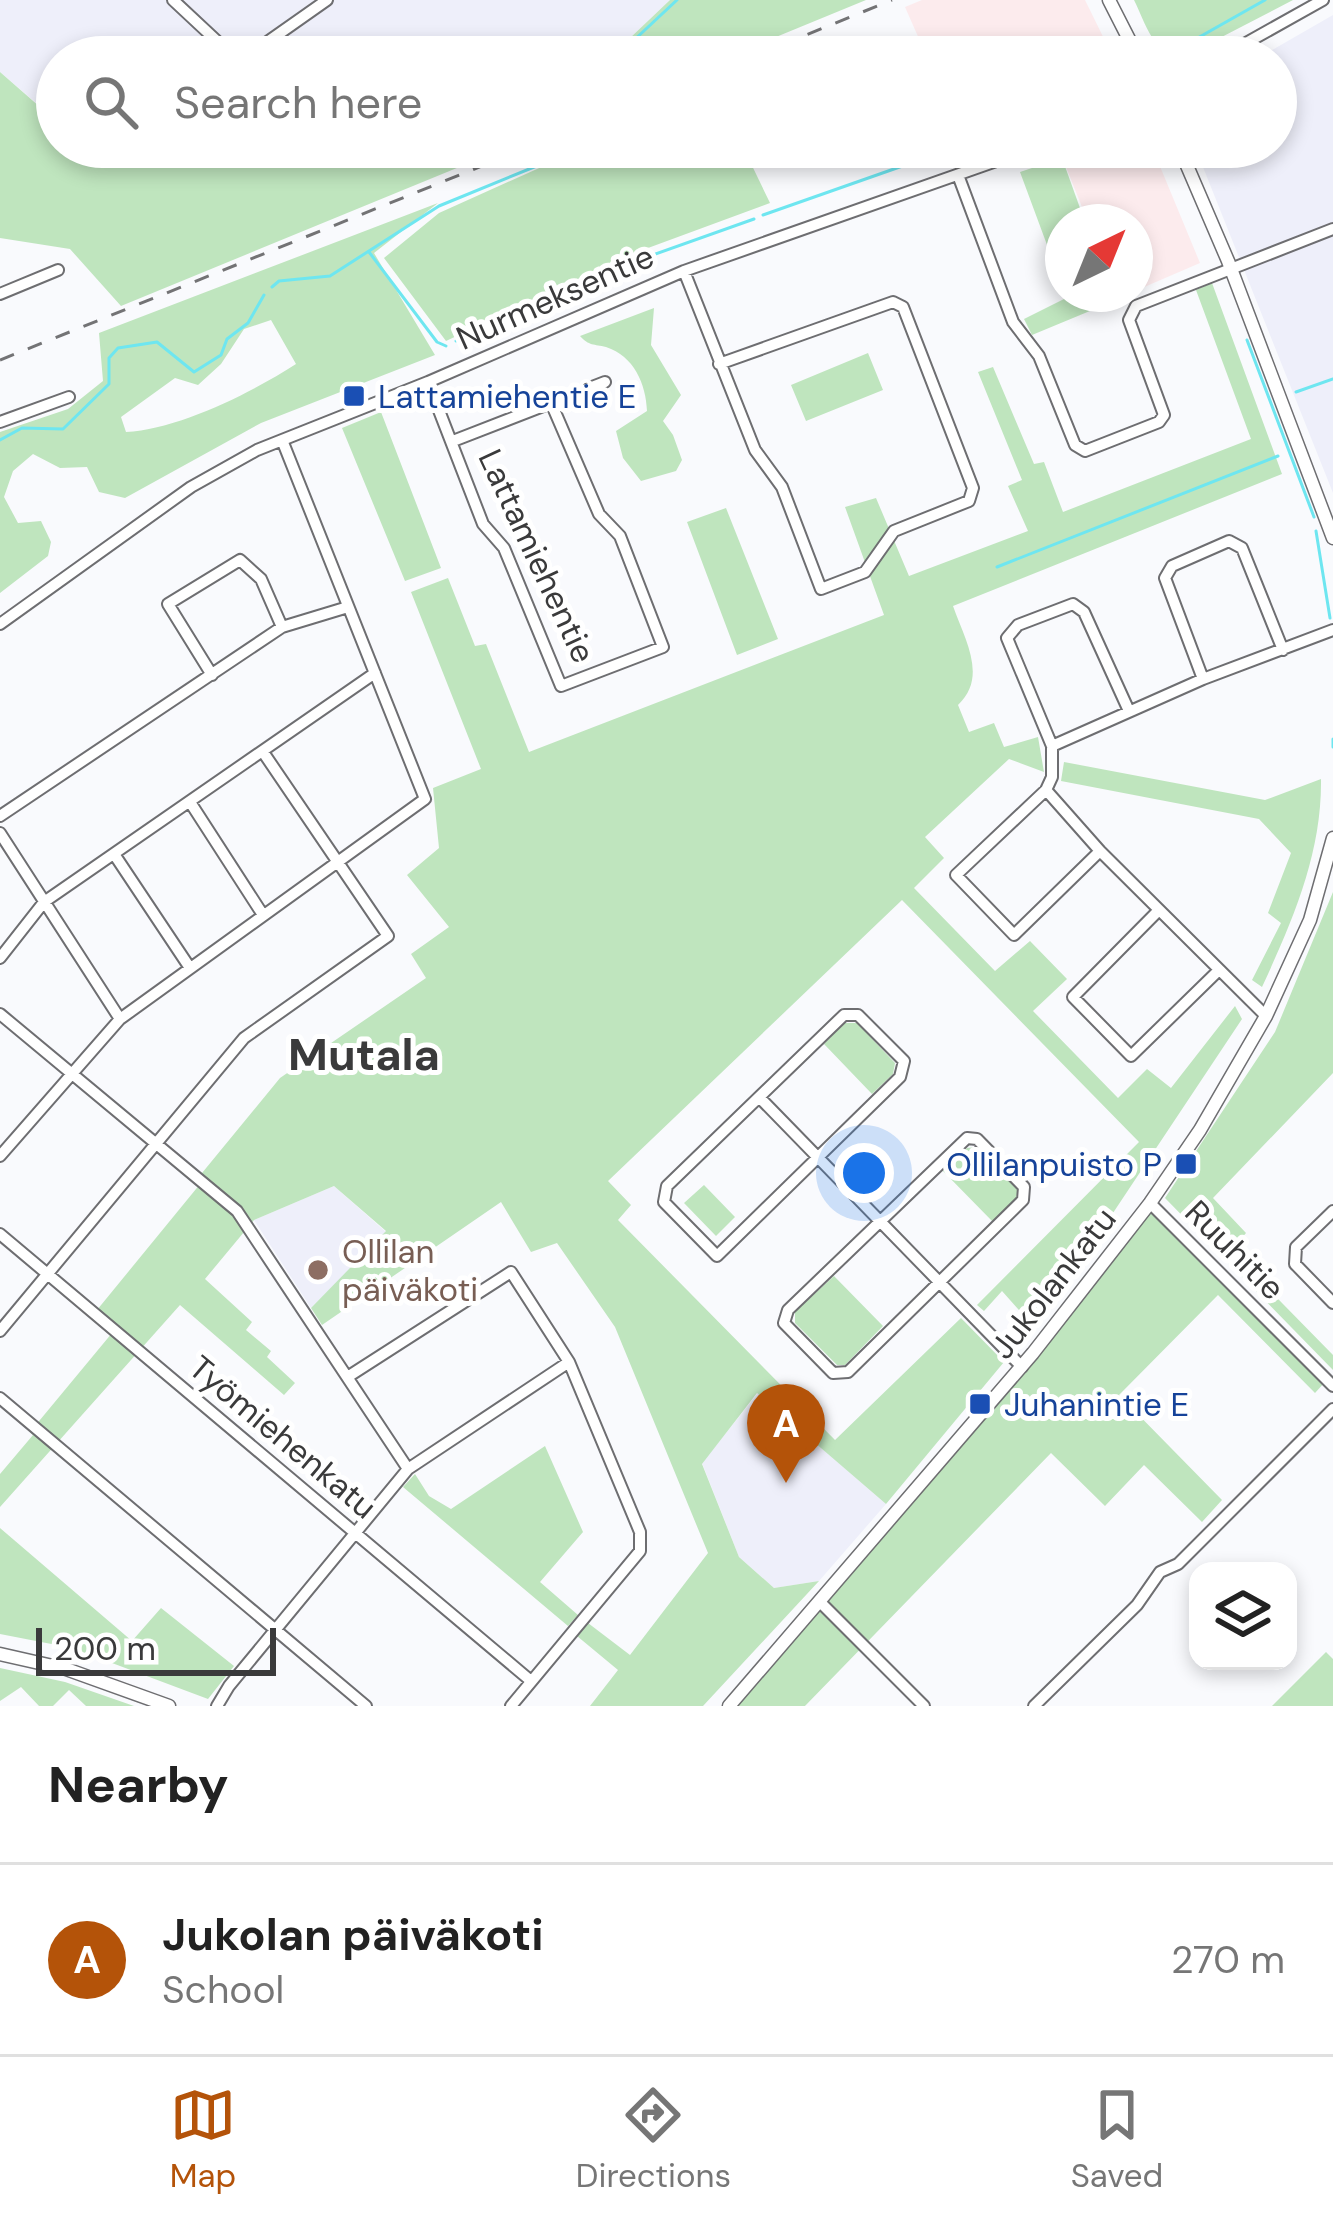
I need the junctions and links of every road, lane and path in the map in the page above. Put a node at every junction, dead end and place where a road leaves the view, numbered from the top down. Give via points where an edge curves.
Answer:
1 (173, 0) edge
2 (327, 0) edge
3 (1108, 0) edge
4 (1323, 0) edge
5 (212, 36) edge
6 (276, 36) edge
7 (1127, 36) edge
8 (1259, 36) edge
9 (978, 168) edge
10 (1189, 168) edge
11 (958, 175) junction
12 (1333, 229) edge
13 (58, 270) dead end
14 (1230, 270) junction
15 (684, 271) junction
16 (0, 294) edge
17 (719, 364) junction
18 (428, 382) junction
19 (605, 382) dead end
20 (69, 397) dead end
21 (552, 405) junction
22 (0, 422) edge
23 (282, 440) junction
24 (454, 441) junction
25 (1333, 538) edge
26 (348, 607) junction
27 (0, 624) edge
28 (282, 627) junction
29 (1333, 630) edge
30 (1283, 650) junction
31 (375, 674) junction
32 (212, 675) junction
33 (1203, 680) junction
34 (1129, 711) junction
35 (1052, 746) junction
36 (263, 752) junction
37 (1046, 790) junction
38 (190, 802) junction
39 (0, 816) edge
40 (0, 833) edge
41 (1333, 838) edge
42 (1100, 851) junction
43 (115, 854) junction
44 (337, 864) junction
45 (44, 902) junction
46 (1160, 910) junction
47 (263, 915) junction
48 (0, 958) edge
49 (190, 968) junction
50 (1218, 971) junction
51 (0, 1014) edge
52 (1266, 1016) junction
53 (120, 1019) junction
54 (70, 1072) junction
55 (759, 1097) junction
56 (157, 1142) junction
57 (0, 1156) edge
58 (818, 1156) junction
59 (1150, 1203) junction
60 (1333, 1210) edge
61 (880, 1220) junction
62 (0, 1234) edge
63 (49, 1276) junction
64 (940, 1282) junction
65 (1333, 1303) edge
66 (0, 1331) edge
67 (569, 1362) junction
68 (1022, 1367) junction
69 (349, 1376) junction
70 (1333, 1386) edge
71 (0, 1398) edge
72 (1333, 1409) edge
73 (409, 1469) junction
74 (356, 1534) junction
75 (821, 1603) junction
76 (274, 1631) junction
77 (0, 1654) edge
78 (531, 1681) junction
79 (169, 1706) edge
80 (217, 1706) edge
81 (366, 1706) edge
82 (511, 1706) edge
83 (729, 1706) edge
84 (924, 1706) edge
85 (1034, 1706) edge

1 - 5 street
2 - 6 street
3 - 7 main road
4 - 8 street
9 - 11 street, Nurmeksentie
10 - 14 main road
11 - 14 street via 1012,322 1039,356 1084,451 1163,415 1129,320 1136,307
11 - 15 street, Nurmeksentie
12 - 14 street
13 - 16 street
14 - 25 main road
15 - 17 street
15 - 18 street, Nurmeksentie
17 - 17 street via 755,450 782,487 821,589 866,572 894,531 969,501 973,488 903,307 893,302
18 - 23 street, Nurmeksentie
18 - 24 street, Lattamiehentie
19 - 21 street, Lattamiehentie
20 - 22 street
21 - 24 street, Lattamiehentie
21 - 24 street, Lattamiehentie via 599,514 620,536 663,647 561,686
23 - 26 street
23 - 27 street, Nurmeksentie via 191,487
26 - 28 street
26 - 31 street
28 - 32 street
28 - 32 street via 261,580 240,560 168,604
29 - 30 street
30 - 33 street
30 - 33 street via 1242,548 1229,541 1172,566 1165,578
31 - 36 street
31 - 44 street via 425,799
32 - 39 street
33 - 34 street
34 - 35 street
34 - 35 street via 1084,612 1072,604 1018,625 1007,638
35 - 37 street
36 - 38 street
36 - 44 street
37 - 42 street
37 - 42 street via 956,875 1013,935
38 - 43 street
38 - 47 street
40 - 45 street
41 - 52 main road, Jukolankatu via 1310,920
42 - 46 street
43 - 45 street
43 - 49 street
44 - 47 street
44 - 56 street via 388,937 244,1038
45 - 48 street
45 - 53 street
46 - 50 street
46 - 50 street via 1073,997 1131,1056
47 - 49 street
49 - 53 street
50 - 52 street
51 - 54 street
52 - 59 main road, Jukolankatu
53 - 54 street
54 - 56 street
54 - 57 street
55 - 58 street
55 - 58 street via 844,1015 858,1015 904,1061 900,1077
55 - 58 street via 667,1186 664,1202 717,1256
56 - 63 street
56 - 69 street via 237,1211
58 - 61 street
59 - 68 main road, Jukolankatu
59 - 70 street, Ruuhitie
60 - 65 street via 1296,1247 1295,1264
61 - 64 street
61 - 64 street via 967,1138 1024,1187 1023,1200
61 - 64 street via 784,1323 833,1373 848,1372
62 - 63 street, Työmiehenkatu
63 - 66 street
63 - 74 street, Työmiehenkatu
64 - 68 street
67 - 69 street via 511,1272
67 - 73 street
67 - 78 street via 640,1532 640,1551
68 - 75 main road, Jukolankatu
69 - 73 street
71 - 76 street
72 - 85 street via 1178,1564 1160,1572
73 - 74 street
74 - 76 street
74 - 78 street, Työmiehenkatu
75 - 83 main road, Jukolankatu
75 - 84 street
76 - 80 street
76 - 81 street
77 - 79 main road
78 - 82 street

